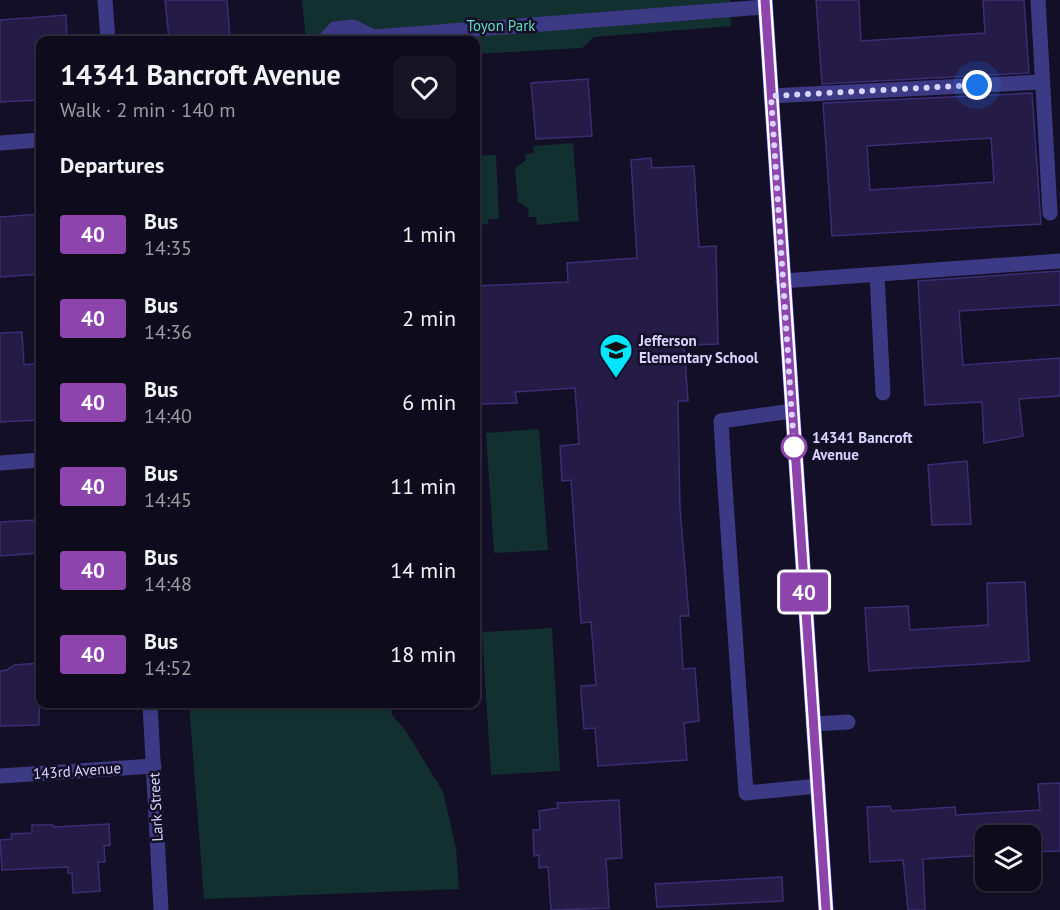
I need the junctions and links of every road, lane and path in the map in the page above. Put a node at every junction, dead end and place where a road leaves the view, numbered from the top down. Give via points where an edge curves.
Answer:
1 (105, 0) edge
2 (1038, 0) edge
3 (765, 4) edge
4 (703, 6) edge
5 (108, 36) edge
6 (329, 36) edge
7 (368, 36) edge
8 (403, 36) edge
9 (1042, 82) junction
10 (771, 96) junction
11 (36, 140) edge
12 (0, 143) edge
13 (1050, 213) dead end
14 (1060, 261) edge
15 (884, 274) junction
16 (783, 281) junction
17 (883, 393) dead end
18 (792, 411) junction
19 (36, 460) edge
20 (0, 463) edge
21 (150, 708) edge
22 (848, 722) dead end
23 (813, 724) junction
24 (154, 766) junction
25 (0, 776) edge
26 (818, 786) junction
27 (161, 910) edge
28 (826, 910) edge

1 - 5 street
2 - 9 street
3 - 4 street
3 - 10 main road
4 - 8 street
6 - 7 street via 335,29 353,27
9 - 10 street
9 - 13 street
10 - 16 main road
11 - 12 street
14 - 15 street
15 - 16 street
15 - 17 street
16 - 18 main road
18 - 23 main road
18 - 26 street via 721,421 746,793
19 - 20 street
21 - 24 street, Lark Street
22 - 23 street
23 - 26 main road
24 - 25 street, 143rd Avenue
24 - 27 street, Lark Street
26 - 28 main road

